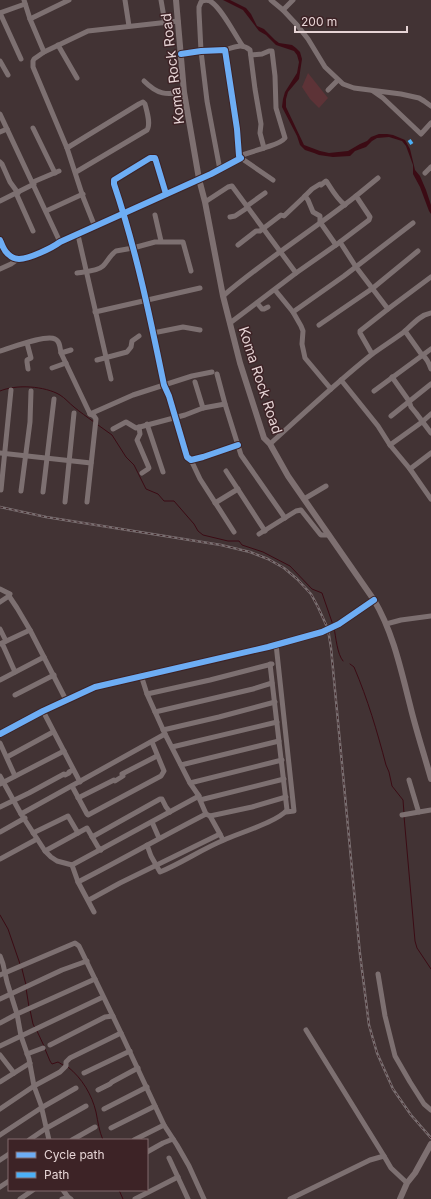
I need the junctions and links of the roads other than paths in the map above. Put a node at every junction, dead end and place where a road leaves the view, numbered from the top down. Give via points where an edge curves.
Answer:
1 (69, 0) edge
2 (125, 0) edge
3 (161, 0) edge
4 (176, 0) edge
5 (271, 0) edge
6 (293, 0) edge
7 (62, 1) edge
8 (25, 2) edge
9 (283, 10) junction
10 (0, 13) edge
11 (30, 19) junction
12 (178, 21) junction
13 (165, 23) junction
14 (129, 26) junction
15 (58, 45) junction
16 (242, 45) junction
17 (225, 50) junction
18 (202, 51) junction
19 (44, 52) junction
20 (181, 54) junction
21 (251, 55) junction
22 (21, 59) dead end
23 (0, 61) edge
24 (8, 75) dead end
25 (77, 78) dead end
26 (338, 80) junction
27 (144, 82) dead end
28 (328, 90) dead end
29 (372, 90) junction
30 (184, 92) junction
31 (431, 106) edge
32 (0, 114) edge
33 (431, 123) edge
34 (33, 128) dead end
35 (7, 129) junction
36 (0, 132) edge
37 (67, 148) junction
38 (264, 148) junction
39 (240, 157) junction
40 (0, 162) edge
41 (431, 167) edge
42 (220, 170) junction
43 (76, 172) junction
44 (425, 173) dead end
45 (378, 178) dead end
46 (199, 179) junction
47 (273, 180) dead end
48 (33, 183) junction
49 (17, 193) junction
50 (265, 193) dead end
51 (83, 194) junction
52 (166, 194) junction
53 (304, 196) junction
54 (356, 196) junction
55 (0, 200) edge
56 (205, 202) junction
57 (345, 205) junction
58 (247, 207) junction
59 (46, 211) junction
60 (124, 214) junction
61 (155, 215) dead end
62 (230, 217) dead end
63 (320, 222) junction
64 (413, 223) dead end
65 (95, 227) junction
66 (263, 228) junction
67 (33, 231) dead end
68 (78, 235) junction
69 (0, 240) edge
70 (161, 241) junction
71 (60, 242) junction
72 (338, 244) junction
73 (238, 245) dead end
74 (133, 248) junction
75 (418, 251) dead end
76 (281, 252) junction
77 (18, 259) junction
78 (356, 267) junction
79 (0, 269) edge
80 (191, 271) dead end
81 (86, 272) junction
82 (77, 273) dead end
83 (296, 273) junction
84 (431, 277) edge
85 (200, 288) dead end
86 (373, 288) junction
87 (275, 290) junction
88 (223, 296) junction
89 (146, 300) junction
90 (257, 303) junction
91 (268, 307) dead end
92 (388, 309) junction
93 (95, 312) junction
94 (293, 312) junction
95 (431, 312) edge
96 (230, 323) junction
97 (319, 325) dead end
98 (200, 330) dead end
99 (405, 331) junction
100 (153, 333) junction
101 (139, 336) dead end
102 (27, 343) junction
103 (431, 349) edge
104 (71, 350) dead end
105 (0, 351) edge
106 (61, 353) junction
107 (372, 354) junction
108 (422, 355) junction
109 (106, 358) junction
110 (97, 360) dead end
111 (66, 364) junction
112 (52, 368) dead end
113 (28, 369) dead end
114 (431, 369) edge
115 (392, 378) junction
116 (110, 379) dead end
117 (341, 380) junction
118 (195, 382) dead end
119 (431, 384) edge
120 (164, 385) junction
121 (331, 388) junction
122 (11, 390) dead end
123 (374, 390) dead end
124 (31, 391) dead end
125 (54, 399) dead end
126 (409, 401) junction
127 (225, 404) junction
128 (203, 408) junction
129 (74, 413) dead end
130 (90, 414) junction
131 (431, 414) edge
132 (175, 416) junction
133 (391, 416) dead end
134 (422, 422) junction
135 (147, 424) junction
136 (139, 427) junction
137 (113, 429) dead end
138 (431, 433) edge
139 (270, 444) junction
140 (238, 445) junction
141 (390, 445) junction
142 (3, 453) edge
143 (431, 453) edge
144 (26, 455) junction
145 (47, 457) junction
146 (69, 460) junction
147 (191, 460) junction
148 (91, 463) junction
149 (410, 469) junction
150 (226, 471) dead end
151 (162, 472) dead end
152 (142, 473) dead end
153 (326, 486) dead end
154 (238, 489) junction
155 (1, 490) dead end
156 (21, 492) dead end
157 (43, 492) dead end
158 (431, 499) edge
159 (304, 500) junction
160 (65, 502) dead end
161 (87, 502) dead end
162 (215, 503) junction
163 (285, 518) junction
164 (265, 531) junction
165 (234, 532) dead end
166 (259, 534) dead end
167 (329, 535) junction
168 (0, 589) edge
169 (9, 596) junction
170 (374, 600) junction
171 (0, 602) edge
172 (431, 616) edge
173 (386, 624) junction
174 (0, 629) edge
175 (30, 630) junction
176 (3, 643) edge
177 (276, 644) junction
178 (44, 657) junction
179 (278, 663) junction
180 (270, 664) junction
181 (15, 672) junction
182 (54, 675) junction
183 (141, 676) junction
184 (280, 678) junction
185 (0, 680) edge
186 (272, 681) junction
187 (15, 694) dead end
188 (147, 694) junction
189 (66, 700) junction
190 (275, 702) junction
191 (43, 711) junction
192 (155, 712) junction
193 (277, 722) junction
194 (286, 731) junction
195 (53, 732) junction
196 (164, 732) junction
197 (278, 732) junction
198 (0, 734) edge
199 (279, 741) junction
200 (152, 742) junction
201 (0, 743) edge
202 (172, 748) junction
203 (64, 751) junction
204 (157, 756) junction
205 (7, 757) junction
206 (282, 760) junction
207 (181, 765) junction
208 (73, 770) junction
209 (0, 776) edge
210 (15, 776) junction
211 (284, 779) junction
212 (431, 779) edge
213 (409, 780) dead end
214 (80, 782) junction
215 (2, 783) edge
216 (190, 783) junction
217 (72, 786) junction
218 (286, 797) junction
219 (78, 798) junction
220 (199, 798) junction
221 (13, 800) junction
222 (0, 807) edge
223 (431, 810) edge
224 (170, 812) junction
225 (286, 812) junction
226 (419, 812) junction
227 (208, 815) junction
228 (404, 815) dead end
229 (23, 816) junction
230 (152, 822) junction
231 (0, 832) edge
232 (33, 833) junction
233 (78, 833) junction
234 (220, 834) junction
235 (92, 837) junction
236 (160, 838) junction
237 (37, 839) junction
238 (223, 840) junction
239 (147, 845) junction
240 (100, 850) junction
241 (45, 851) junction
242 (0, 859) edge
243 (156, 864) junction
244 (72, 866) junction
245 (78, 882) junction
246 (89, 900) junction
247 (94, 912) dead end
248 (0, 956) edge
249 (87, 961) junction
250 (2, 974) edge
251 (378, 974) dead end
252 (95, 979) junction
253 (11, 993) junction
254 (104, 997) junction
255 (0, 999) edge
256 (17, 1014) junction
257 (113, 1016) junction
258 (0, 1023) edge
259 (306, 1030) dead end
260 (121, 1033) junction
261 (21, 1036) junction
262 (50, 1045) dead end
263 (0, 1046) edge
264 (43, 1048) dead end
265 (130, 1051) junction
266 (27, 1054) junction
267 (0, 1055) edge
268 (30, 1063) junction
269 (138, 1068) junction
270 (14, 1073) junction
271 (84, 1073) dead end
272 (0, 1082) edge
273 (34, 1086) junction
274 (147, 1087) junction
275 (76, 1088) dead end
276 (98, 1090) dead end
277 (86, 1106) dead end
278 (156, 1106) junction
279 (41, 1108) junction
280 (0, 1109) edge
281 (104, 1109) dead end
282 (431, 1110) edge
283 (164, 1125) junction
284 (95, 1127) dead end
285 (111, 1128) dead end
286 (46, 1129) junction
287 (0, 1135) edge
288 (31, 1139) edge
289 (49, 1139) edge
290 (74, 1139) edge
291 (136, 1139) edge
292 (173, 1139) junction
293 (431, 1144) edge
294 (148, 1151) edge
295 (384, 1156) junction
296 (169, 1158) dead end
297 (178, 1177) junction
298 (407, 1183) junction
299 (32, 1191) edge
300 (70, 1198) edge
301 (20, 1199) edge
302 (62, 1199) edge
303 (135, 1199) edge
304 (187, 1199) edge
305 (204, 1199) edge
306 (290, 1199) edge
307 (400, 1199) edge

1 - 7 street
2 - 14 street
3 - 13 street
4 - 12 main road, Koma Rock Road
5 - 9 street
6 - 9 street
7 - 11 street
8 - 10 street
8 - 11 street
9 - 26 street via 308,39 325,67
10 - 22 street
11 - 19 street
12 - 13 street
12 - 20 main road, Koma Rock Road
13 - 14 street
14 - 15 street via 88,31
15 - 19 street
15 - 25 street
16 - 17 street
16 - 18 street via 220,11 205,0 199,7
16 - 21 street via 250,50
17 - 18 street
17 - 39 street
18 - 20 street
18 - 42 street via 207,101
19 - 37 street via 34,59 33,65
20 - 30 main road, Koma Rock Road
21 - 38 street
21 - 38 street via 272,51 276,108 285,138
23 - 24 street
26 - 28 street
26 - 29 street via 348,87
27 - 30 street via 164,94
29 - 31 street via 419,98
29 - 33 street via 421,134
30 - 46 main road, Koma Rock Road
32 - 35 street
34 - 48 street via 57,172
35 - 36 street
35 - 48 street
37 - 43 street
37 - 43 street via 139,104 146,104 149,124 147,130
38 - 39 street
39 - 42 street
39 - 47 street
40 - 49 street
41 - 44 street
42 - 46 street
43 - 51 street
45 - 54 street
46 - 52 street
46 - 56 main road, Koma Rock Road
48 - 49 street
48 - 59 street
49 - 55 street
49 - 67 street
50 - 58 street
51 - 59 street
51 - 65 street
52 - 60 street
52 - 60 street via 155,158 150,158 114,180
53 - 57 street via 326,181 340,202
53 - 63 street via 313,212 320,216
53 - 66 street via 284,216 281,215
54 - 57 street
54 - 72 street via 370,219
56 - 58 street via 230,186
56 - 88 main road, Koma Rock Road
57 - 63 street
58 - 62 street
58 - 66 street
59 - 71 street
60 - 65 street
60 - 74 street
61 - 70 street
63 - 72 street
63 - 76 street
64 - 78 street
65 - 68 street
66 - 73 street
66 - 76 street
68 - 71 street
68 - 81 street
69 - 77 street via 6,252
70 - 74 street
70 - 80 street via 183,242
71 - 77 street via 40,253
72 - 78 street
72 - 83 street
74 - 81 street via 114,252 100,268
74 - 89 street
75 - 86 street
76 - 83 street
76 - 88 street
77 - 79 street
78 - 86 street
78 - 94 street
81 - 82 street
81 - 93 street
83 - 87 street
84 - 92 street
85 - 89 street
86 - 92 street
86 - 97 street
87 - 90 street
87 - 94 street
88 - 96 main road, Koma Rock Road
89 - 93 street
89 - 100 street
90 - 91 street via 262,309
90 - 96 street
92 - 107 street via 360,331
93 - 109 street
94 - 121 street via 303,331 305,358
95 - 99 street
96 - 139 main road, Koma Rock Road via 264,438
98 - 100 street via 183,327
99 - 107 street
99 - 108 street
100 - 120 street
101 - 109 street via 132,341 127,352
102 - 105 street
102 - 106 street via 47,337 54,338
102 - 113 street via 31,358 27,360
103 - 108 street
104 - 106 street
106 - 111 street
107 - 117 street
108 - 114 street via 429,362
108 - 115 street
109 - 110 street
109 - 116 street
111 - 112 street
111 - 130 street
115 - 123 street
115 - 126 street
117 - 121 street
117 - 141 street
118 - 128 street
119 - 126 street
120 - 127 street via 192,376 214,373
120 - 130 street via 133,395
120 - 132 street
121 - 139 street
122 - 142 street
124 - 144 street
125 - 145 street
126 - 133 street
126 - 134 street
127 - 128 street
127 - 140 street
128 - 132 street
129 - 146 street
130 - 148 street via 96,422
131 - 134 street
132 - 135 street
132 - 147 street via 187,457
134 - 138 street
134 - 141 street
135 - 136 street
135 - 151 street
136 - 137 street via 136,428 126,422
136 - 152 street via 140,434 137,440 149,468
139 - 159 main road, Koma Rock Road
140 - 147 street
140 - 163 street via 241,455
141 - 149 street
142 - 144 street
142 - 155 street
143 - 149 street
144 - 145 street
144 - 156 street
145 - 146 street
145 - 157 street
146 - 148 street
146 - 160 street
147 - 162 street
148 - 161 street
149 - 158 street
150 - 154 street
153 - 159 street
154 - 162 street
154 - 164 street
159 - 167 main road, Koma Rock Road
162 - 165 street
163 - 164 street
163 - 167 street via 301,510 321,535
164 - 166 street
167 - 170 main road, Koma Rock Road
168 - 169 street via 10,594
169 - 171 street
169 - 175 street
170 - 173 main road, Koma Rock Road
170 - 177 street via 322,632
172 - 173 street
173 - 212 main road, Koma Rock Road
174 - 176 street
175 - 176 street
175 - 178 street
176 - 181 street
177 - 179 street
177 - 183 street
178 - 181 street
178 - 182 street
179 - 180 street
179 - 184 street
180 - 186 street
180 - 188 street
181 - 185 street
182 - 187 street
182 - 189 street
183 - 188 street
183 - 189 street via 95,686
184 - 186 street
184 - 194 street
186 - 190 street
186 - 192 street
188 - 192 street
189 - 191 street
190 - 193 street
190 - 196 street
191 - 195 street
191 - 198 street
192 - 196 street
193 - 197 street
193 - 202 street
194 - 197 street
194 - 225 street via 294,811
195 - 203 street
195 - 205 street
196 - 200 street
196 - 202 street
197 - 199 street
199 - 206 street
199 - 207 street
200 - 204 street
200 - 214 street
201 - 205 street
202 - 207 street
203 - 208 street
203 - 210 street
204 - 219 street via 122,774 123,776 115,781
204 - 219 street via 164,771 161,776 91,814 87,814
205 - 210 street
206 - 211 street
206 - 216 street
207 - 216 street
208 - 214 street
208 - 221 street
209 - 215 street
210 - 215 street
211 - 218 street
211 - 220 street
213 - 226 street
214 - 217 street
215 - 221 street
216 - 220 street
217 - 219 street
217 - 229 street
218 - 225 street
218 - 227 street via 252,807
220 - 224 street
220 - 227 street
221 - 222 street
221 - 229 street
223 - 226 street
224 - 230 street
224 - 235 street via 160,799
225 - 238 street
226 - 228 street
227 - 234 street
227 - 236 street
229 - 231 street
229 - 232 street
230 - 236 street
230 - 240 street
232 - 233 street via 68,816
232 - 237 street
233 - 235 street via 87,828
233 - 241 street
234 - 238 street
234 - 243 street
235 - 240 street
236 - 239 street
237 - 241 street
237 - 242 street
238 - 243 street via 160,872
239 - 243 street
239 - 245 street
240 - 244 street
241 - 244 street via 57,861
243 - 246 street
244 - 245 street
245 - 246 street
246 - 247 street
248 - 250 street via 3,964
249 - 250 street via 79,946 75,944
249 - 252 street
249 - 253 street
250 - 253 street
251 - 282 street via 395,1056 424,1104
252 - 254 street
252 - 256 street
253 - 255 street
253 - 256 street
254 - 257 street
254 - 261 street
256 - 258 street
256 - 261 street
257 - 260 street
257 - 262 street via 105,1017
259 - 295 street
260 - 265 street
260 - 273 street via 70,1058 60,1072
261 - 263 street
261 - 266 street
264 - 266 street
265 - 269 street
265 - 271 street
266 - 268 street
267 - 270 street
268 - 270 street
268 - 273 street
269 - 274 street
269 - 276 street
270 - 272 street
273 - 279 street
273 - 280 street
274 - 278 street
274 - 281 street
275 - 279 street
277 - 286 street
278 - 283 street
278 - 285 street
279 - 286 street
279 - 287 street
283 - 291 street
283 - 292 street
284 - 290 street
286 - 288 street
286 - 289 street
292 - 294 street
292 - 305 street
293 - 298 main road
295 - 298 street via 391,1168
295 - 306 street via 370,1160
296 - 297 street
297 - 303 street
297 - 304 street
298 - 307 main road
299 - 301 street
300 - 302 street

